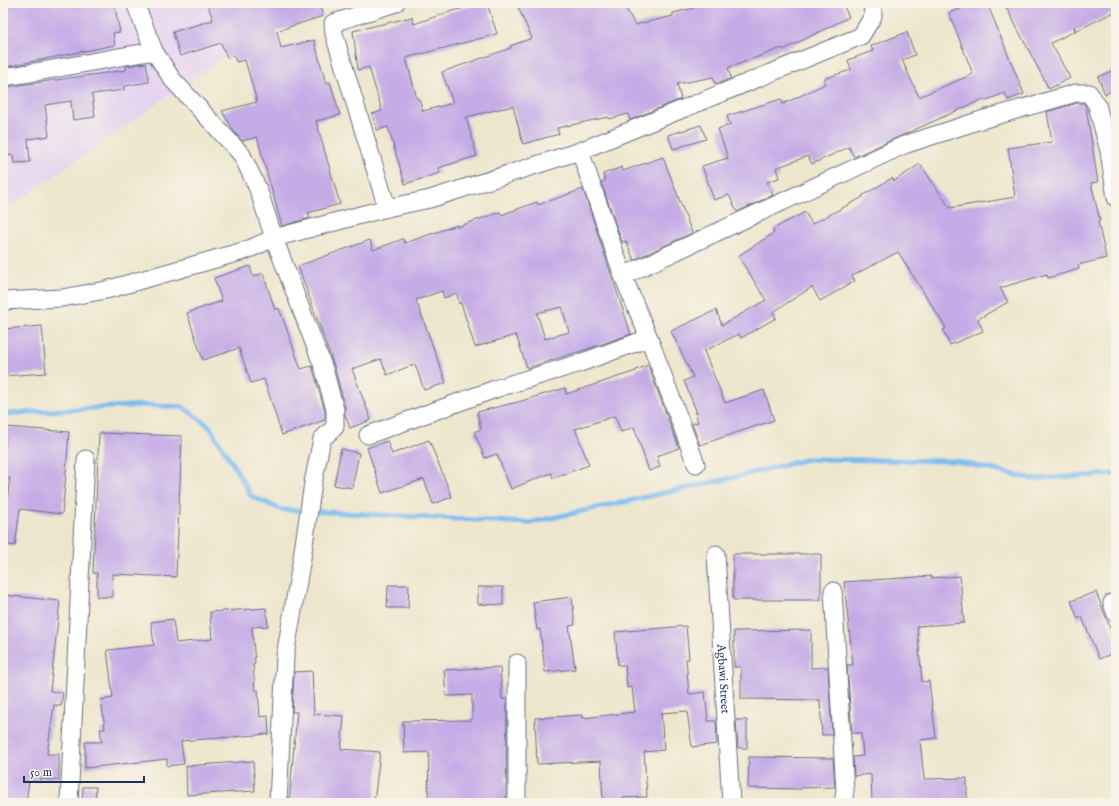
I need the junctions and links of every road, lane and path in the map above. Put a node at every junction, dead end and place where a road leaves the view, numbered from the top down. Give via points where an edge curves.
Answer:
1 (135, 3) edge
2 (396, 3) edge
3 (872, 3) edge
4 (154, 51) junction
5 (3, 77) edge
6 (580, 151) junction
7 (1116, 198) edge
8 (386, 208) junction
9 (274, 238) junction
10 (623, 276) junction
11 (3, 301) edge
12 (649, 338) junction
13 (368, 435) dead end
14 (86, 459) dead end
15 (696, 464) dead end
16 (716, 554) dead end
17 (833, 591) dead end
18 (516, 663) dead end
19 (69, 803) edge
20 (278, 803) edge
21 (518, 803) edge
22 (731, 803) edge
23 (843, 803) edge

1 - 4 street
2 - 8 street via 333,23 334,34
3 - 6 street via 873,16 861,36
4 - 5 street
4 - 9 street via 172,79 242,155 258,189
6 - 8 street via 430,199
6 - 10 street
7 - 10 street via 1109,151 1097,105 1089,93 1076,93 904,145
8 - 9 street
9 - 11 street via 247,250 106,290 62,298
9 - 20 street via 324,369 335,410 335,427 322,439 313,483 285,656
10 - 12 street
12 - 13 street via 580,363 498,388
12 - 15 street
14 - 19 street
16 - 22 street, Agbawi Street
17 - 23 street via 845,791
18 - 21 street

